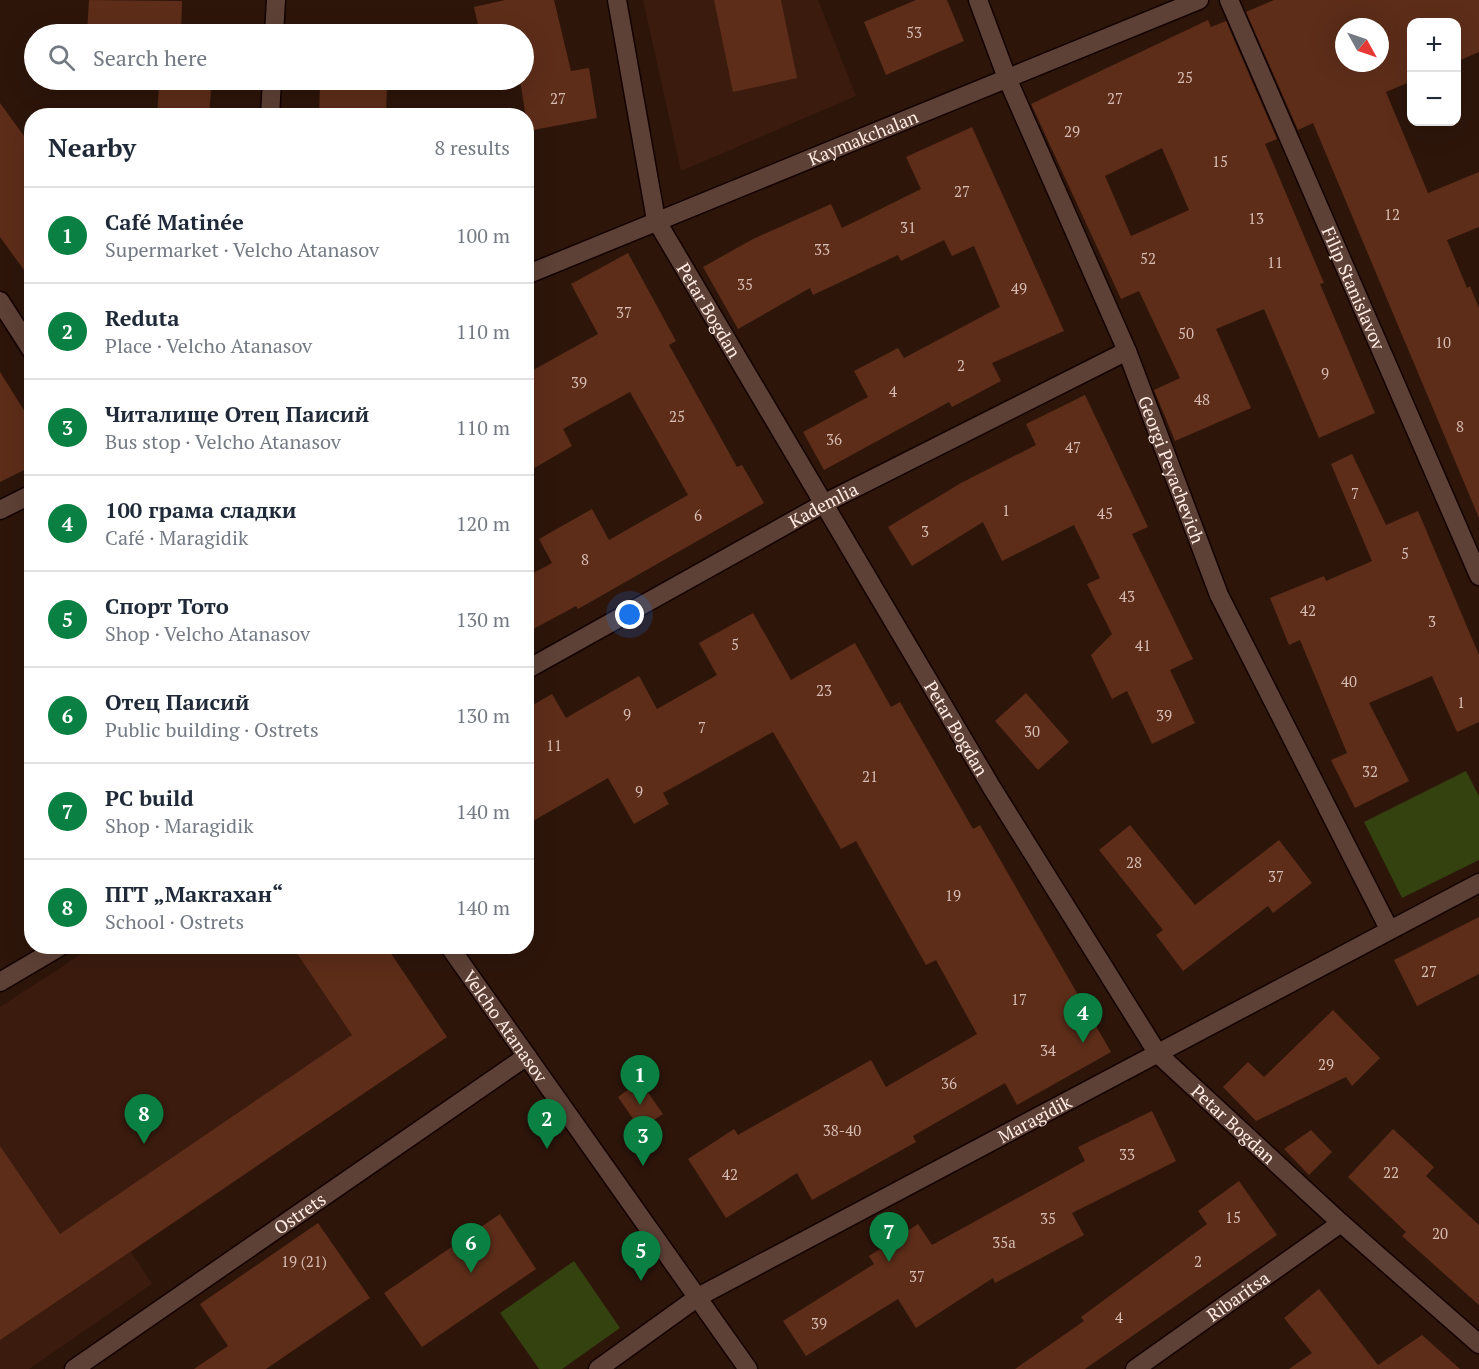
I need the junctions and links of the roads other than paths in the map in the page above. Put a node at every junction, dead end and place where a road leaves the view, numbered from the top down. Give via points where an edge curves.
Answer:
1 (276, 0) edge
2 (617, 0) edge
3 (978, 0) edge
4 (1199, 0) edge
5 (1229, 0) edge
6 (1174, 5) edge
7 (275, 24) edge
8 (1007, 78) junction
9 (271, 90) edge
10 (270, 108) edge
11 (656, 220) junction
12 (534, 272) edge
13 (0, 301) edge
14 (24, 338) edge
15 (1127, 351) junction
16 (24, 498) edge
17 (825, 503) junction
18 (0, 510) edge
19 (1479, 576) edge
20 (534, 666) edge
21 (1479, 883) edge
22 (1389, 929) junction
23 (47, 954) edge
24 (455, 954) edge
25 (0, 982) edge
26 (1158, 1054) junction
27 (527, 1056) junction
28 (1341, 1224) junction
29 (698, 1297) junction
30 (1479, 1344) edge
31 (74, 1369) edge
32 (598, 1369) edge
33 (748, 1369) edge
34 (1135, 1369) edge

1 - 7 street
2 - 11 street, Petar Bogdan
3 - 8 street, Georgi Peyachevich
4 - 6 street, Kaymakchalan
5 - 19 street, Filip Stanislavov
6 - 8 street, Kaymakchalan
8 - 11 street, Kaymakchalan
8 - 15 street, Georgi Peyachevich
9 - 10 street
11 - 12 street, Kaymakchalan
11 - 17 street, Petar Bogdan
13 - 14 street
15 - 17 street, Kademlia
15 - 22 street, Georgi Peyachevich via 1219,595
16 - 18 street
17 - 20 street, Kademlia
17 - 26 street, Petar Bogdan via 992,788
21 - 22 street, Maragidik
22 - 26 street, Maragidik
23 - 25 street
24 - 27 street, Velcho Atanasov
26 - 28 street, Petar Bogdan
26 - 29 street, Maragidik
27 - 29 street, Velcho Atanasov
27 - 31 street, Ostrets
28 - 30 street, Petar Bogdan
28 - 34 street, Ribaritsa
29 - 32 street, Maragidik
29 - 33 street, Velcho Atanasov

